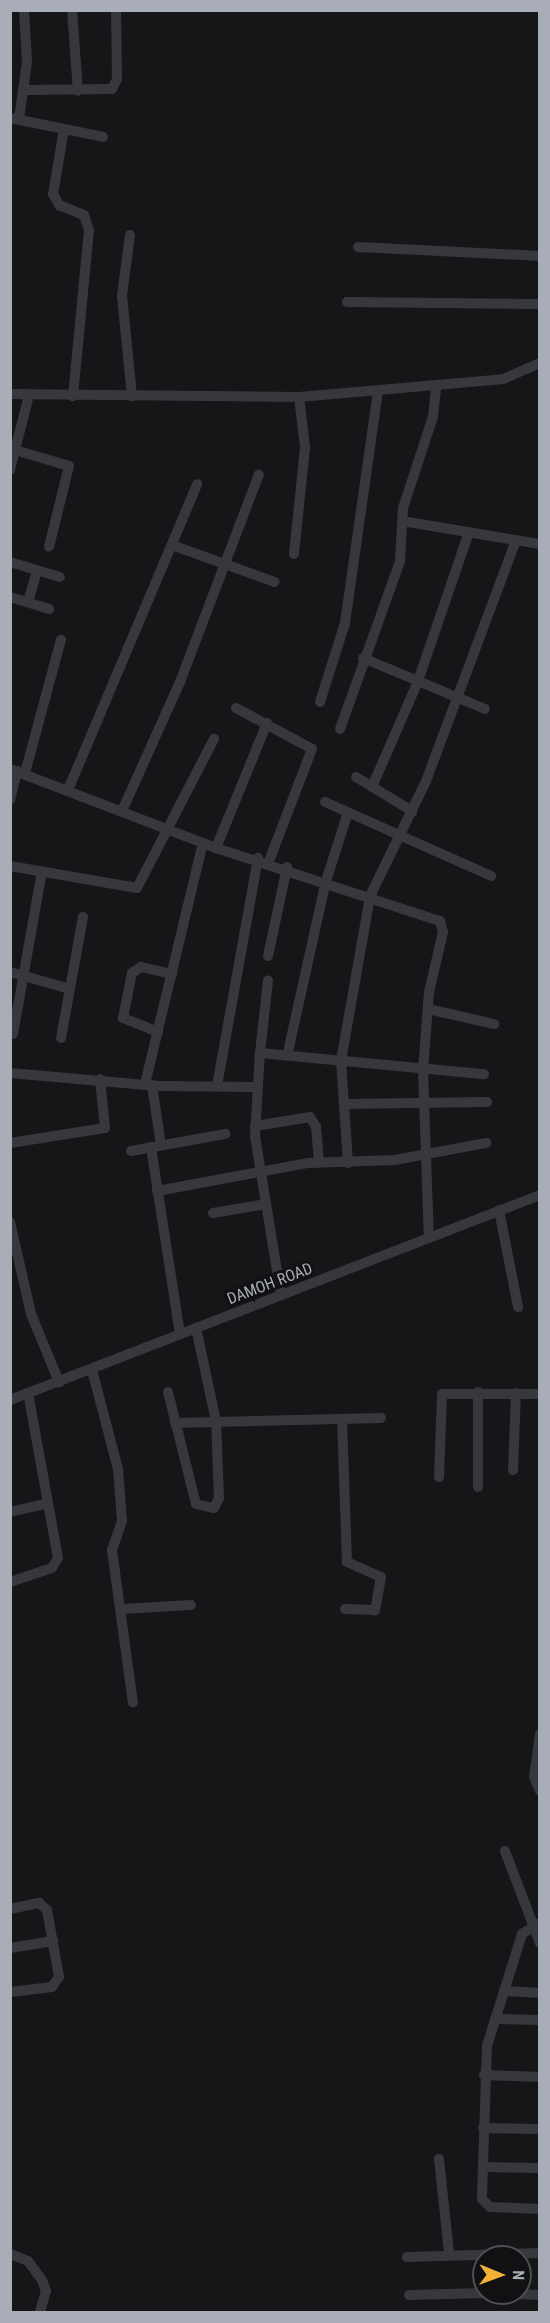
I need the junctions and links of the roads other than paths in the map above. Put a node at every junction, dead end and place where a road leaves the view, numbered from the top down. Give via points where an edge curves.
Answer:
1 (24, 10) edge
2 (72, 10) edge
3 (116, 10) edge
4 (24, 90) junction
5 (78, 91) junction
6 (15, 119) edge
7 (64, 129) junction
8 (103, 137) dead end
9 (130, 236) dead end
10 (358, 247) dead end
11 (540, 256) edge
12 (347, 302) dead end
13 (540, 304) edge
14 (540, 363) edge
15 (436, 387) junction
16 (378, 391) junction
17 (10, 394) edge
18 (29, 395) junction
19 (73, 396) junction
20 (132, 397) junction
21 (299, 397) junction
22 (15, 450) junction
23 (10, 470) edge
24 (259, 474) dead end
25 (197, 484) dead end
26 (402, 521) junction
27 (469, 532) junction
28 (516, 540) junction
29 (540, 544) edge
30 (172, 545) junction
31 (50, 547) dead end
32 (294, 554) dead end
33 (10, 562) edge
34 (227, 565) junction
35 (37, 570) junction
36 (60, 577) dead end
37 (275, 582) dead end
38 (11, 600) edge
39 (28, 602) junction
40 (49, 609) dead end
41 (61, 640) dead end
42 (363, 658) junction
43 (418, 681) junction
44 (459, 698) junction
45 (320, 702) dead end
46 (236, 708) dead end
47 (485, 709) dead end
48 (267, 723) junction
49 (340, 729) dead end
50 (214, 739) dead end
51 (18, 771) edge
52 (356, 777) dead end
53 (372, 787) junction
54 (68, 790) junction
55 (10, 800) edge
56 (325, 802) dead end
57 (412, 810) junction
58 (122, 811) junction
59 (348, 812) junction
60 (168, 829) junction
61 (400, 835) junction
62 (203, 843) junction
63 (216, 848) junction
64 (264, 859) junction
65 (10, 867) edge
66 (287, 867) junction
67 (42, 872) junction
68 (491, 876) dead end
69 (326, 881) junction
70 (370, 896) junction
71 (83, 917) dead end
72 (268, 956) dead end
73 (10, 972) edge
74 (172, 974) junction
75 (23, 975) junction
76 (268, 980) dead end
77 (70, 988) junction
78 (428, 1009) junction
79 (494, 1024) dead end
80 (158, 1032) junction
81 (13, 1034) dead end
82 (61, 1038) dead end
83 (288, 1052) junction
84 (260, 1053) junction
85 (341, 1061) junction
86 (423, 1070) junction
87 (10, 1073) edge
88 (484, 1074) dead end
89 (100, 1079) junction
90 (148, 1085) junction
91 (217, 1086) junction
92 (254, 1087) junction
93 (424, 1102) junction
94 (487, 1102) dead end
95 (344, 1104) junction
96 (255, 1126) junction
97 (225, 1134) dead end
98 (10, 1143) edge
99 (486, 1143) dead end
100 (156, 1146) junction
101 (131, 1151) dead end
102 (426, 1154) junction
103 (319, 1163) junction
104 (348, 1163) junction
105 (260, 1171) junction
106 (157, 1191) junction
107 (540, 1195) edge
108 (266, 1204) junction
109 (499, 1210) junction
110 (213, 1213) dead end
111 (10, 1222) edge
112 (429, 1238) junction
113 (281, 1295) junction
114 (518, 1307) dead end
115 (196, 1328) junction
116 (180, 1335) junction
117 (92, 1370) junction
118 (59, 1382) junction
119 (168, 1392) dead end
120 (478, 1392) junction
121 (516, 1393) junction
122 (28, 1394) junction
123 (540, 1394) edge
124 (10, 1400) edge
125 (381, 1418) dead end
126 (342, 1419) junction
127 (216, 1421) junction
128 (175, 1423) junction
129 (513, 1470) dead end
130 (439, 1477) dead end
131 (478, 1487) dead end
132 (46, 1504) junction
133 (10, 1512) edge
134 (10, 1582) edge
135 (191, 1605) dead end
136 (122, 1609) junction
137 (345, 1609) dead end
138 (133, 1703) dead end
139 (540, 1734) edge
140 (538, 1764) edge
141 (540, 1791) edge
142 (505, 1851) dead end
143 (10, 1909) edge
144 (536, 1924) edge
145 (53, 1941) junction
146 (540, 1943) edge
147 (10, 1948) edge
148 (504, 1991) junction
149 (10, 1992) edge
150 (540, 1992) edge
151 (495, 2019) junction
152 (540, 2020) edge
153 (484, 2075) junction
154 (540, 2077) edge
155 (483, 2128) junction
156 (540, 2129) edge
157 (439, 2159) dead end
158 (483, 2167) junction
159 (540, 2168) edge
160 (540, 2209) edge
161 (449, 2252) junction
162 (540, 2253) edge
163 (10, 2254) edge
164 (407, 2257) dead end
165 (472, 2293) edge
166 (409, 2295) dead end
167 (40, 2313) edge

1 - 4 street
2 - 5 street
3 - 5 street via 115,86
4 - 5 street
4 - 6 street
6 - 7 street
7 - 8 street
7 - 19 street via 53,194 58,205 84,215 89,230
9 - 20 street via 122,296
10 - 11 street
12 - 13 street
14 - 15 street via 502,379
15 - 16 street
15 - 26 street via 433,417
16 - 21 street
16 - 45 street via 345,623
17 - 18 street
18 - 19 street
18 - 22 street
19 - 20 street
20 - 21 street
21 - 32 street via 305,447
22 - 23 street
22 - 31 street via 69,466
24 - 34 street
25 - 30 street
26 - 27 street
26 - 42 street via 399,561
27 - 28 street
27 - 43 street
28 - 29 street
28 - 44 street
30 - 34 street
30 - 54 street
33 - 35 street
34 - 37 street
34 - 58 street
35 - 36 street
35 - 39 street
38 - 39 street
39 - 40 street
41 - 51 street
42 - 43 street
42 - 49 street
43 - 44 street
43 - 53 street
44 - 47 street
44 - 57 street
46 - 48 street
48 - 63 street
48 - 64 street via 312,749
50 - 60 street
51 - 54 street
51 - 55 street
52 - 53 street
53 - 57 street
54 - 58 street
56 - 59 street
57 - 61 street
58 - 60 street
59 - 61 street
59 - 69 street
60 - 62 street
60 - 67 street via 137,888
61 - 68 street
61 - 70 street
62 - 63 street
62 - 74 street
63 - 64 street
64 - 66 street
64 - 91 street
65 - 67 street
66 - 69 street
66 - 72 street
67 - 75 street
69 - 70 street
69 - 83 street
70 - 78 street via 444,926
70 - 85 street
71 - 77 street
73 - 75 street
74 - 80 street
74 - 80 street via 141,966 132,973 123,1018
75 - 77 street
75 - 81 street
76 - 84 street
77 - 82 street
78 - 79 street
78 - 86 street
80 - 90 street
83 - 84 street
83 - 85 street
84 - 92 street
85 - 86 street
85 - 95 street
86 - 88 street
86 - 93 street
87 - 89 street
89 - 90 street
89 - 98 street via 105,1128
90 - 91 street
90 - 100 street
91 - 92 street
92 - 96 street
93 - 94 street
93 - 95 street
93 - 102 street
95 - 104 street
96 - 103 street via 310,1118 316,1126
96 - 105 street
97 - 100 street
99 - 102 street
100 - 101 street
100 - 106 street
102 - 104 street
102 - 112 street
103 - 104 street
103 - 105 street
105 - 106 street
105 - 108 street
106 - 116 street
107 - 109 street, DAMOH ROAD
108 - 110 street
108 - 113 street
109 - 112 street, DAMOH ROAD
109 - 114 street
111 - 118 street via 22,1283
112 - 113 street, DAMOH ROAD
113 - 115 street, DAMOH ROAD
115 - 116 street, DAMOH ROAD
115 - 127 street
116 - 117 street, DAMOH ROAD
117 - 118 street, DAMOH ROAD
117 - 136 street via 118,1468 122,1521 112,1550
118 - 122 street, DAMOH ROAD
119 - 128 street
120 - 121 street
120 - 130 street via 448,1391 440,1399
120 - 131 street
121 - 123 street
121 - 129 street
122 - 124 street, DAMOH ROAD
122 - 132 street
125 - 126 street
126 - 127 street
126 - 137 street via 347,1562 381,1577 375,1610
127 - 128 street
127 - 128 street via 219,1498 214,1508 204,1509 193,1498
132 - 133 street
132 - 134 street via 56,1563
135 - 136 street
136 - 138 street
139 - 140 street
140 - 141 street
142 - 144 street
143 - 145 street via 44,1905
144 - 146 street
144 - 148 street via 522,1934
145 - 147 street
145 - 149 street via 58,1983
148 - 150 street
148 - 151 street
151 - 152 street
151 - 153 street
153 - 154 street
153 - 155 street
155 - 156 street
155 - 158 street
157 - 161 street
158 - 159 street
158 - 160 street via 486,2205
161 - 162 street
161 - 164 street
163 - 167 street via 28,2261 42,2280
165 - 166 street

